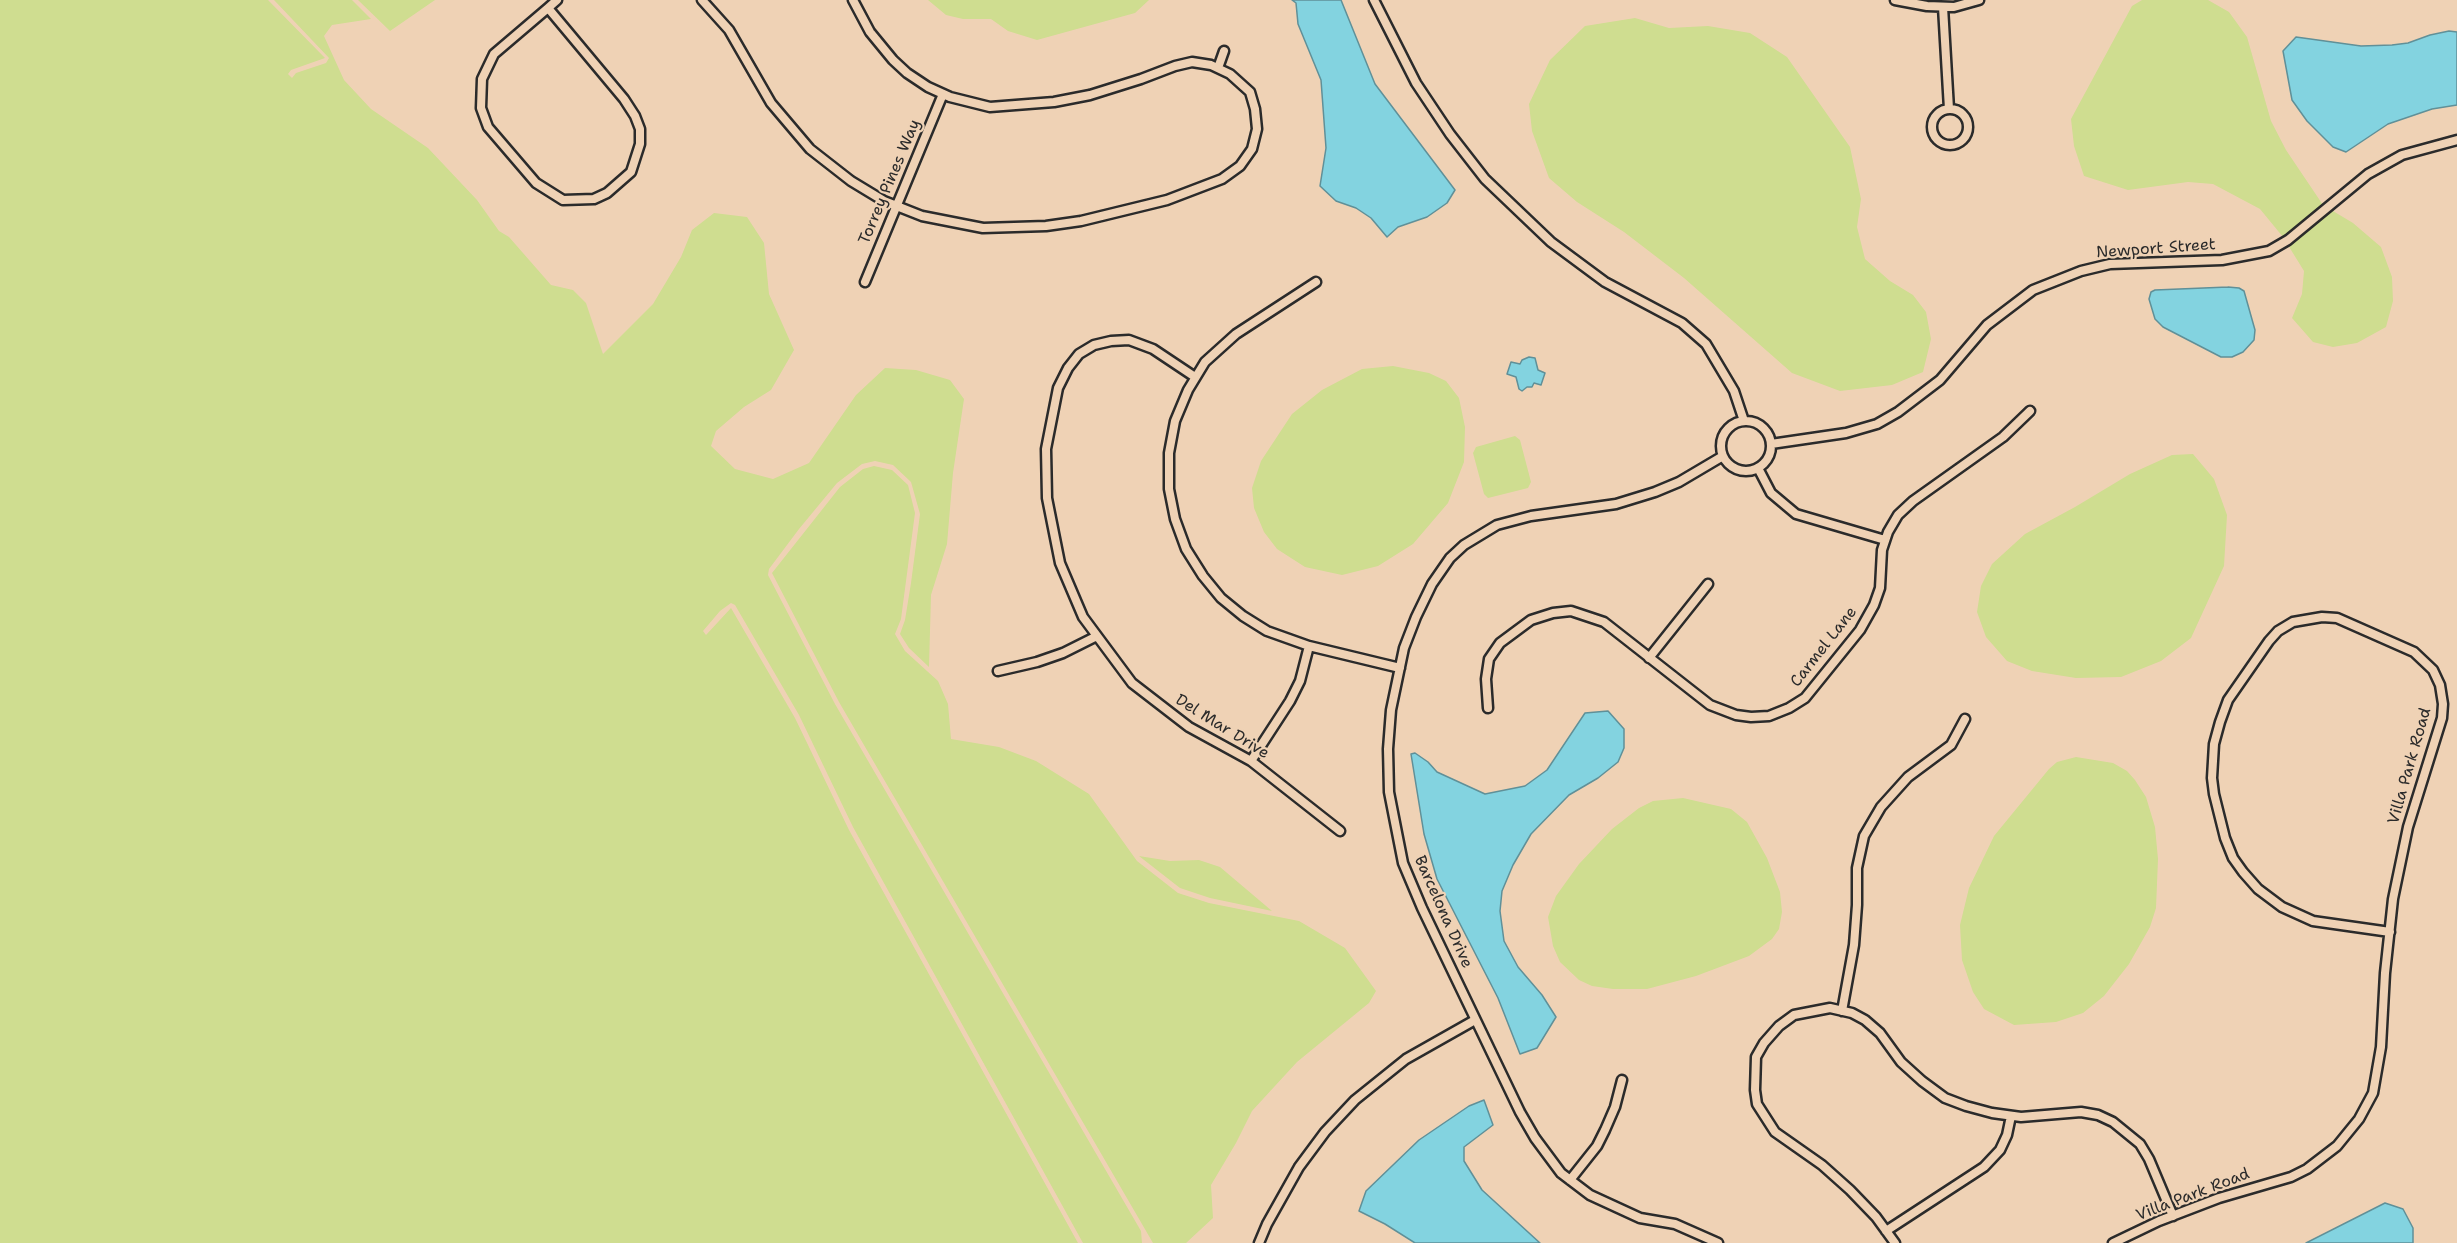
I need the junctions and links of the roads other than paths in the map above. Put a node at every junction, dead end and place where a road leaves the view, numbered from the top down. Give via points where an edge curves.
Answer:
1 (557, 0) edge
2 (702, 0) edge
3 (853, 0) edge
4 (1374, 0) edge
5 (1895, 0) edge
6 (1979, 0) edge
7 (1943, 7) junction
8 (548, 8) junction
9 (1224, 51) dead end
10 (1218, 68) junction
11 (943, 94) junction
12 (1949, 109) junction
13 (2457, 140) edge
14 (897, 206) junction
15 (865, 282) dead end
16 (1316, 282) dead end
17 (1195, 377) junction
18 (2030, 411) dead end
19 (1744, 421) junction
20 (1771, 444) junction
21 (1723, 456) junction
22 (1758, 468) junction
23 (1885, 540) junction
24 (1708, 584) dead end
25 (1096, 636) junction
26 (1309, 646) junction
27 (1649, 658) junction
28 (1400, 668) junction
29 (998, 671) dead end
30 (1488, 708) dead end
31 (1965, 719) dead end
32 (1251, 761) junction
33 (1340, 831) dead end
34 (2390, 932) junction
35 (1842, 1011) junction
36 (1476, 1020) junction
37 (1622, 1080) dead end
38 (2011, 1116) junction
39 (1570, 1180) junction
40 (2174, 1216) junction
41 (1886, 1231) junction
42 (1259, 1243) edge
43 (1718, 1243) edge
44 (1895, 1243) edge
45 (2113, 1243) edge

1 - 8 street
2 - 14 street via 729,30 771,103 810,149 851,181
3 - 11 street via 870,32 892,60
4 - 19 street via 1416,83 1485,180 1551,242 1605,282 1682,323 1706,344 1734,391
5 - 7 street
6 - 7 street
7 - 12 street
8 - 8 street via 624,99 640,129 640,144 631,172 608,193 594,199 563,200 536,183 488,127 481,108 482,79 494,54
9 - 10 street
10 - 11 street via 1192,62 1090,95 1009,107 982,106
10 - 14 street via 1250,92 1257,129 1252,149 1240,166 1222,179 1167,200 1046,226 983,228 922,216
11 - 14 street, Torrey Pines Way
12 - 12 street via 1935,116 1932,129 1938,141 1949,145 1966,138 1969,126 1964,114
13 - 20 street, Newport Street via 2402,155 2368,174 2269,251 2222,260 2110,264 2033,290 1987,325 1940,380 1898,412 1877,424 1846,433
14 - 15 street, Torrey Pines Way
16 - 17 street via 1236,334 1205,362
17 - 25 street, Del Mar Drive via 1153,349 1130,340 1111,341 1079,354 1058,388 1046,449 1047,498 1060,563 1083,617
17 - 26 street via 1176,421 1169,453 1169,489 1186,549 1215,591 1243,616 1267,631
18 - 23 street, Carmel Lane via 2003,437 1913,501 1898,515
19 - 20 street via 1764,428
19 - 21 street via 1735,423 1723,436
20 - 22 street via 1770,455
21 - 22 street via 1735,468
21 - 28 street, Barcelona Drive via 1655,492 1616,504 1531,516 1479,534 1450,558 1432,584 1404,648
22 - 23 street via 1771,493 1796,514
23 - 27 street, Carmel Lane via 1880,588 1860,630 1805,698 1789,708 1770,716 1736,716 1710,705
24 - 27 street
25 - 29 street via 1063,653
25 - 32 street, Del Mar Drive via 1132,683 1157,704 1189,727
26 - 28 street
26 - 32 street via 1290,701
27 - 30 street, Carmel Lane via 1604,622 1586,615 1571,611 1531,620 1500,644 1490,659 1486,679
28 - 36 street, Barcelona Drive via 1388,749 1395,829 1403,863 1422,908
31 - 35 street via 1951,745 1908,777 1881,807 1864,836 1857,868 1854,945
32 - 33 street, Del Mar Drive
34 - 34 street, Villa Park Road via 2313,921 2282,907 2243,872 2225,838 2212,778 2220,722 2228,700 2269,641 2294,622 2337,618 2395,643 2414,652 2433,670 2440,685 2442,718 2408,827
34 - 40 street, Villa Park Road via 2381,1047 2373,1093 2359,1119 2337,1146 2307,1169
35 - 38 street via 1864,1020 1880,1033 1901,1062 1945,1098
35 - 41 street via 1830,1008 1794,1015 1779,1026 1756,1057 1757,1104 1775,1132 1822,1165
36 - 39 street, Barcelona Drive via 1535,1138
36 - 42 street via 1406,1059 1355,1100 1299,1167
37 - 39 street via 1615,1107 1597,1146
38 - 40 street via 2081,1112 2114,1122 2140,1144
38 - 41 street via 2000,1150 1984,1167
39 - 43 street, Barcelona Drive via 1611,1207 1640,1218 1675,1224
40 - 45 street, Villa Park Road
41 - 44 street

